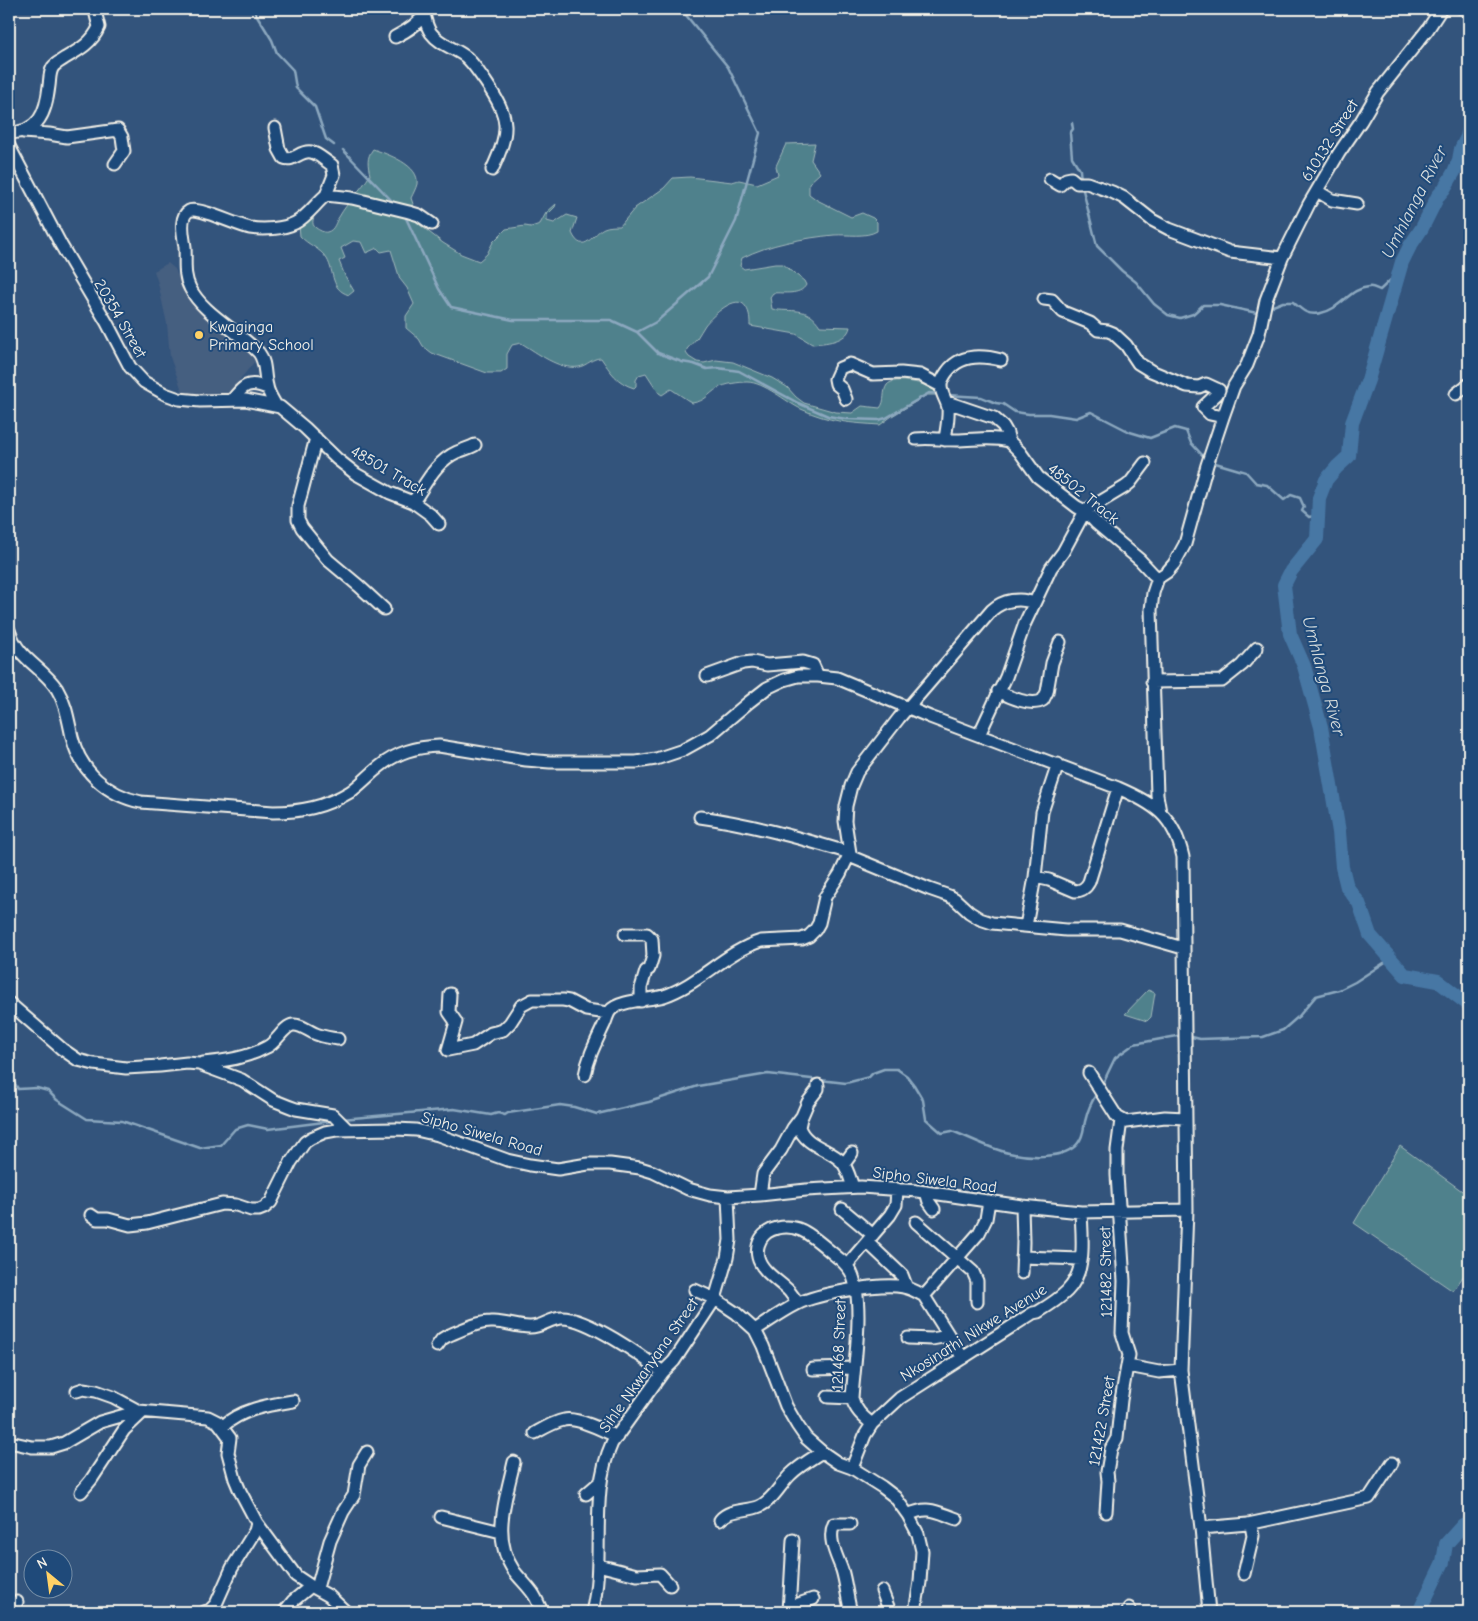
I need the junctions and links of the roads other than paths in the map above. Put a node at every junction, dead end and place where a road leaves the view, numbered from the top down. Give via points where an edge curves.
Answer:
1 (1441, 9) edge
2 (423, 11) edge
3 (96, 15) dead end
4 (395, 36) dead end
5 (275, 128) dead end
6 (14, 133) edge
7 (9, 146) edge
8 (115, 164) dead end
9 (492, 170) dead end
10 (1050, 179) dead end
11 (1317, 191) junction
12 (326, 195) junction
13 (1357, 204) dead end
14 (432, 224) dead end
15 (1282, 258) junction
16 (1044, 299) dead end
17 (1001, 360) dead end
18 (1469, 384) edge
19 (267, 388) junction
20 (942, 388) junction
21 (1456, 394) dead end
22 (846, 399) dead end
23 (232, 400) junction
24 (947, 402) junction
25 (276, 406) junction
26 (1223, 417) junction
27 (316, 438) junction
28 (916, 439) dead end
29 (945, 440) junction
30 (1009, 441) junction
31 (475, 446) dead end
32 (1145, 463) dead end
33 (413, 502) junction
34 (1084, 511) junction
35 (439, 524) dead end
36 (1158, 579) junction
37 (1034, 603) junction
38 (384, 610) dead end
39 (9, 630) edge
40 (1060, 642) dead end
41 (1257, 648) dead end
42 (706, 676) dead end
43 (818, 676) junction
44 (1152, 682) junction
45 (998, 691) junction
46 (908, 708) junction
47 (979, 735) junction
48 (1058, 764) junction
49 (1118, 788) junction
50 (1160, 812) junction
51 (700, 817) dead end
52 (849, 855) junction
53 (1035, 878) junction
54 (1026, 926) junction
55 (625, 934) dead end
56 (1183, 948) junction
57 (450, 994) dead end
58 (642, 1001) junction
59 (9, 1003) edge
60 (608, 1014) junction
61 (338, 1039) dead end
62 (198, 1064) junction
63 (1089, 1073) dead end
64 (585, 1075) dead end
65 (818, 1085) dead end
66 (802, 1116) junction
67 (1186, 1118) junction
68 (1121, 1120) junction
69 (346, 1128) junction
70 (852, 1153) dead end
71 (844, 1164) junction
72 (853, 1187) junction
73 (897, 1189) junction
74 (926, 1192) junction
75 (760, 1195) junction
76 (728, 1197) junction
77 (989, 1201) junction
78 (1022, 1206) junction
79 (934, 1208) dead end
80 (842, 1209) dead end
81 (1187, 1210) junction
82 (1119, 1211) junction
83 (1081, 1212) junction
84 (91, 1215) dead end
85 (916, 1222) dead end
86 (870, 1239) junction
87 (1022, 1257) junction
88 (958, 1258) junction
89 (1081, 1259) junction
90 (847, 1266) junction
91 (1022, 1273) dead end
92 (907, 1288) junction
93 (855, 1289) junction
94 (695, 1290) dead end
95 (924, 1296) junction
96 (715, 1299) junction
97 (977, 1302) dead end
98 (798, 1303) junction
99 (755, 1330) junction
100 (948, 1336) junction
101 (908, 1338) dead end
102 (437, 1346) dead end
103 (963, 1358) junction
104 (1128, 1366) junction
105 (813, 1368) dead end
106 (854, 1368) junction
107 (1181, 1370) junction
108 (663, 1372) junction
109 (77, 1391) dead end
110 (828, 1397) dead end
111 (852, 1398) junction
112 (293, 1401) dead end
113 (141, 1411) junction
114 (872, 1424) junction
115 (222, 1427) junction
116 (535, 1433) dead end
117 (617, 1437) junction
118 (14, 1443) dead end
119 (367, 1452) dead end
120 (822, 1452) junction
121 (514, 1462) dead end
122 (1392, 1463) dead end
123 (852, 1468) junction
124 (600, 1482) junction
125 (81, 1492) dead end
126 (586, 1494) dead end
127 (1106, 1512) dead end
128 (908, 1515) junction
129 (441, 1517) dead end
130 (720, 1520) dead end
131 (957, 1520) dead end
132 (257, 1523) junction
133 (850, 1524) dead end
134 (1248, 1524) junction
135 (1201, 1528) junction
136 (501, 1532) junction
137 (794, 1540) dead end
138 (598, 1565) junction
139 (1244, 1574) dead end
140 (670, 1585) dead end
141 (314, 1587) junction
142 (882, 1591) dead end
143 (813, 1599) dead end
144 (790, 1609) edge
145 (204, 1612) edge
146 (284, 1612) edge
147 (346, 1612) edge
148 (542, 1612) edge
149 (592, 1612) edge
150 (851, 1612) edge
151 (890, 1612) edge
152 (915, 1612) edge
153 (1209, 1612) edge

1 - 11 street, 610132 Street via 1378,92
2 - 4 street via 419,22
2 - 9 street via 433,35 466,56 476,68 505,117 503,143
3 - 6 street via 99,27 94,37 53,68 46,108 41,116 33,126
5 - 12 street via 279,148 286,160 312,152 332,165 334,175
6 - 8 street via 37,132 67,138 118,130 124,151
7 - 23 street, 20354 Street via 61,245 135,373 155,389 178,399
10 - 15 street via 1060,185 1071,178 1077,183 1112,192 1169,229 1230,252
11 - 13 street via 1332,200
11 - 15 street, 610132 Street
12 - 14 street via 409,212
12 - 19 street via 300,219 286,226 252,228 190,210 184,221 186,275 190,288 203,306 260,355
15 - 26 street, 610132 Street via 1259,334
16 - 26 street via 1052,300 1063,312 1093,324 1098,330 1113,333 1126,345 1134,359 1151,371 1188,386 1206,384 1219,390 1203,407 1210,414
17 - 20 street via 986,356 957,361 944,376
18 - 21 street
19 - 23 street via 248,384
19 - 25 street
20 - 22 street via 920,375 874,374 850,364 840,368 835,379
20 - 24 street
23 - 25 street, 20354 Street
24 - 29 street
24 - 30 street, 48502 Track via 994,418 1008,433
25 - 27 street, 48501 Track
26 - 36 street, 610132 Street via 1185,544 1174,564
27 - 33 street, 48501 Track via 356,474
27 - 38 street via 298,506 298,520 328,560
28 - 29 street
29 - 30 street via 992,438
30 - 34 street, 48502 Track via 1038,477
31 - 33 street via 457,452 434,469
32 - 34 street via 1130,483
33 - 35 street, 48501 Track
34 - 36 street, 48502 Track
34 - 37 street
36 - 44 street via 1151,610
37 - 45 street
37 - 46 street via 1017,600 995,607
39 - 43 street via 20,652 56,688 68,713 72,739 80,758 106,788 141,802 273,812 322,806 350,791 390,759 407,750 425,746 550,762 656,759 702,740 768,688 798,676
40 - 45 street via 1043,700 1035,703 1013,699
41 - 44 street via 1222,681
42 - 43 street via 743,663 803,662 814,665
43 - 46 street via 837,678
44 - 50 street
45 - 47 street
46 - 47 street
46 - 52 street via 857,772 851,786 845,821
47 - 48 street
48 - 49 street
48 - 53 street via 1042,812
49 - 50 street via 1141,798
49 - 53 street via 1085,888 1075,891
50 - 56 street via 1176,833 1183,857
51 - 52 street via 785,834
52 - 54 street via 949,896 980,919
52 - 58 street via 825,897 819,923 809,936 796,940 760,941 682,988
53 - 54 street
54 - 56 street via 1120,930
55 - 58 street via 647,934 652,939 653,956 641,988
56 - 67 street
57 - 60 street via 449,1012 456,1022 448,1050 473,1045 491,1033 503,1030 521,1006 532,1000 570,1001 586,1010
58 - 60 street via 620,1004
59 - 62 street via 78,1060 126,1068
60 - 64 street
61 - 62 street via 291,1025 274,1043 254,1053
62 - 69 street via 242,1080 288,1106 333,1115
63 - 68 street
65 - 66 street
66 - 71 street via 799,1127 804,1136
66 - 75 street via 763,1174
67 - 68 street
67 - 81 street
68 - 82 street, 121482 Street
69 - 76 street, Sipho Siwela Road via 416,1130 507,1160 539,1167 558,1169 610,1164 640,1168 688,1189
69 - 84 street, Sipho Siwela Road via 325,1132 305,1142 271,1202 259,1210 222,1204 130,1225
70 - 71 street
71 - 72 street
72 - 73 street, Sipho Siwela Road
72 - 75 street, Sipho Siwela Road
73 - 74 street, Sipho Siwela Road
73 - 86 street via 896,1205
74 - 77 street, Sipho Siwela Road
74 - 79 street
75 - 76 street, Sipho Siwela Road
76 - 96 street, Sihle Nkwanyana Street via 730,1240
77 - 78 street, Sipho Siwela Road
77 - 88 street via 979,1234
78 - 83 street, Sipho Siwela Road
78 - 87 street
80 - 86 street
81 - 82 street, Sipho Siwela Road
81 - 107 street
82 - 83 street, Sipho Siwela Road
82 - 104 street, 121482 Street via 1124,1281 1122,1332 1129,1355
83 - 89 street, Nkosinathi Nikwe Avenue
85 - 88 street
86 - 90 street
86 - 92 street via 902,1275
87 - 89 street
87 - 91 street
88 - 95 street
88 - 97 street via 975,1276
89 - 103 street, Nkosinathi Nikwe Avenue via 1078,1274 1057,1300 990,1347
90 - 93 street, 121468 Street
90 - 98 street via 801,1230 774,1229 764,1235 758,1248 758,1258
92 - 93 street
92 - 95 street
93 - 98 street
93 - 106 street, 121468 Street via 858,1302
94 - 96 street
95 - 100 street
96 - 99 street
96 - 108 street, Sihle Nkwanyana Street
98 - 99 street
99 - 120 street via 796,1425
100 - 101 street
100 - 103 street
102 - 108 street via 446,1336 482,1323 531,1327 565,1318 616,1340
103 - 114 street, Nkosinathi Nikwe Avenue via 900,1398
104 - 107 street via 1159,1372
104 - 127 street, 121422 Street via 1117,1438 1111,1449 1107,1472
105 - 106 street
106 - 111 street, 121468 Street
107 - 135 street
108 - 117 street, Sihle Nkwanyana Street
109 - 113 street via 96,1391
110 - 111 street
111 - 114 street, 121468 Street via 858,1412
112 - 115 street via 250,1411
113 - 115 street via 208,1417
113 - 118 street via 100,1422 51,1447
113 - 125 street
114 - 123 street, Nkosinathi Nikwe Avenue
115 - 132 street via 230,1438 228,1453 240,1492
116 - 117 street via 567,1419
117 - 124 street, Sihle Nkwanyana Street via 607,1454
119 - 141 street via 359,1465 354,1495 330,1541
120 - 123 street
120 - 130 street via 794,1472 761,1506 730,1512
121 - 136 street
122 - 134 street via 1370,1498
123 - 128 street via 895,1497
124 - 126 street
124 - 138 street, Sihle Nkwanyana Street
128 - 131 street via 923,1509
128 - 152 street via 922,1551
129 - 136 street
132 - 141 street via 296,1576
132 - 145 street via 256,1531 232,1568 216,1604
133 - 150 street via 833,1526 836,1556 842,1570 841,1593
134 - 135 street
134 - 139 street via 1253,1536
135 - 153 street
136 - 148 street via 509,1562
137 - 144 street
138 - 140 street via 637,1575 660,1574
138 - 149 street, Sihle Nkwanyana Street
141 - 146 street via 293,1600
141 - 147 street via 330,1596
142 - 151 street
143 - 144 street

